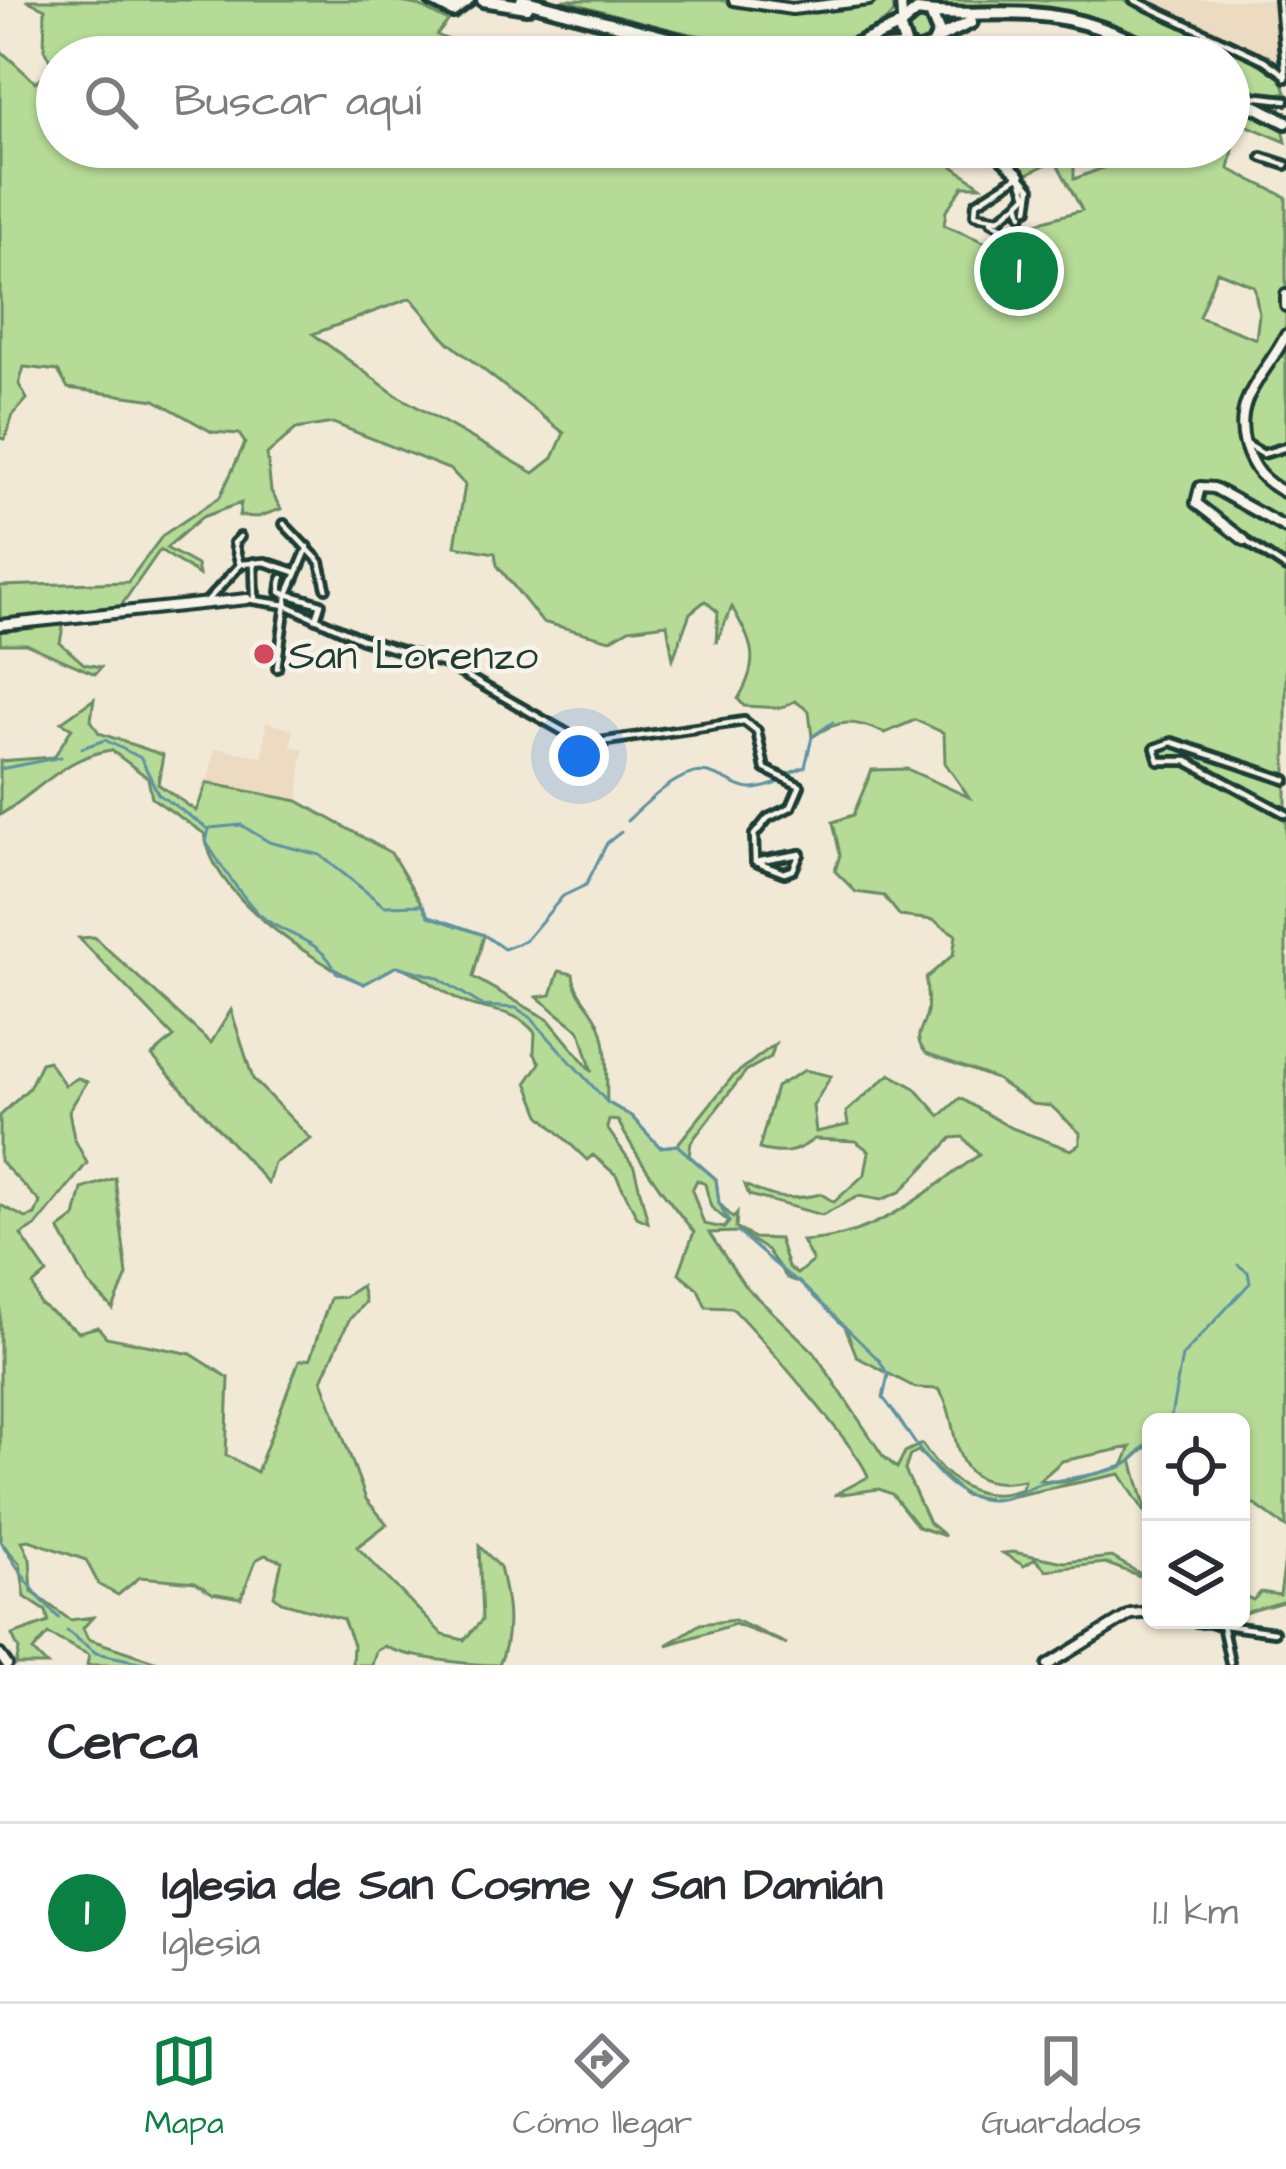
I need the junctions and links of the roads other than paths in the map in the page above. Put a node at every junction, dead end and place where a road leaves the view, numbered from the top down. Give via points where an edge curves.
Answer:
1 (432, 0) edge
2 (522, 0) edge
3 (734, 0) edge
4 (865, 0) edge
5 (903, 0) edge
6 (1134, 0) edge
7 (1279, 0) edge
8 (475, 1) edge
9 (917, 11) junction
10 (932, 16) junction
11 (901, 22) junction
12 (640, 36) edge
13 (660, 36) edge
14 (872, 36) edge
15 (913, 36) edge
16 (928, 36) edge
17 (946, 36) edge
18 (1107, 36) edge
19 (1123, 36) edge
20 (1211, 36) edge
21 (1283, 37) edge
22 (1280, 52) junction
23 (1250, 54) edge
24 (1267, 62) junction
25 (1284, 71) edge
26 (1250, 96) edge
27 (1250, 102) edge
28 (1286, 102) edge
29 (1286, 122) edge
30 (1262, 157) dead end
31 (1286, 165) edge
32 (1012, 168) edge
33 (1020, 175) junction
34 (986, 198) junction
35 (1027, 198) junction
36 (1019, 203) junction
37 (989, 208) dead end
38 (991, 221) junction
39 (1014, 234) dead end
40 (1286, 295) edge
41 (1286, 306) edge
42 (1286, 334) edge
43 (1245, 443) junction
44 (1286, 447) edge
45 (1286, 493) edge
46 (284, 524) dead end
47 (1286, 528) edge
48 (240, 537) dead end
49 (1244, 541) joint
50 (308, 547) junction
51 (254, 562) junction
52 (302, 562) junction
53 (320, 563) junction
54 (240, 565) junction
55 (1286, 568) edge
56 (295, 572) junction
57 (282, 578) dead end
58 (326, 588) dead end
59 (287, 596) junction
60 (252, 600) junction
61 (206, 603) junction
62 (286, 605) junction
63 (316, 619) junction
64 (0, 625) edge
65 (277, 668) dead end
66 (1286, 780) edge
67 (1286, 814) edge
68 (755, 862) junction
69 (1142, 1613) edge
70 (1250, 1627) edge
71 (1223, 1629) edge
72 (1274, 1632) dead end
73 (0, 1655) edge
74 (1230, 1661) dead end
75 (7, 1665) edge
76 (1048, 1665) edge

1 - 8 highway via 453,11
2 - 13 highway
3 - 4 street via 792,9
5 - 9 street
5 - 11 street
6 - 20 street
7 - 21 street
8 - 12 highway
9 - 10 highway
9 - 11 highway
10 - 16 highway
10 - 19 highway via 1065,18
11 - 14 highway
11 - 15 highway
17 - 18 highway via 969,22 1035,21
21 - 22 street
22 - 24 street
22 - 25 street
23 - 24 street
24 - 25 street
24 - 25 street
26 - 28 highway
27 - 29 highway
30 - 31 street
32 - 33 street
33 - 34 street
33 - 35 street
34 - 37 street
34 - 38 street via 974,212
35 - 36 street
35 - 36 street via 1025,212
36 - 38 street
38 - 39 street
40 - 41 street
42 - 43 street via 1246,395
43 - 44 street via 1263,454
43 - 45 street via 1259,476
46 - 50 street
47 - 49 street via 1200,487 1196,503
48 - 54 street
49 - 55 street
50 - 52 street
50 - 53 street
51 - 54 street
51 - 56 street
51 - 60 street
52 - 53 street
52 - 56 street
53 - 58 street
54 - 61 street
56 - 59 street
57 - 59 street
59 - 62 street
59 - 63 street via 321,604
60 - 61 street
60 - 62 street
61 - 64 street
62 - 63 street
62 - 65 street
63 - 68 street via 445,664 586,744 738,718 757,731 765,769 800,786 754,836
66 - 67 street via 1172,742 1154,752 1159,761 1187,761
68 - 68 street via 777,874 793,870 800,854
69 - 76 street
70 - 72 street
71 - 74 street
73 - 75 street

